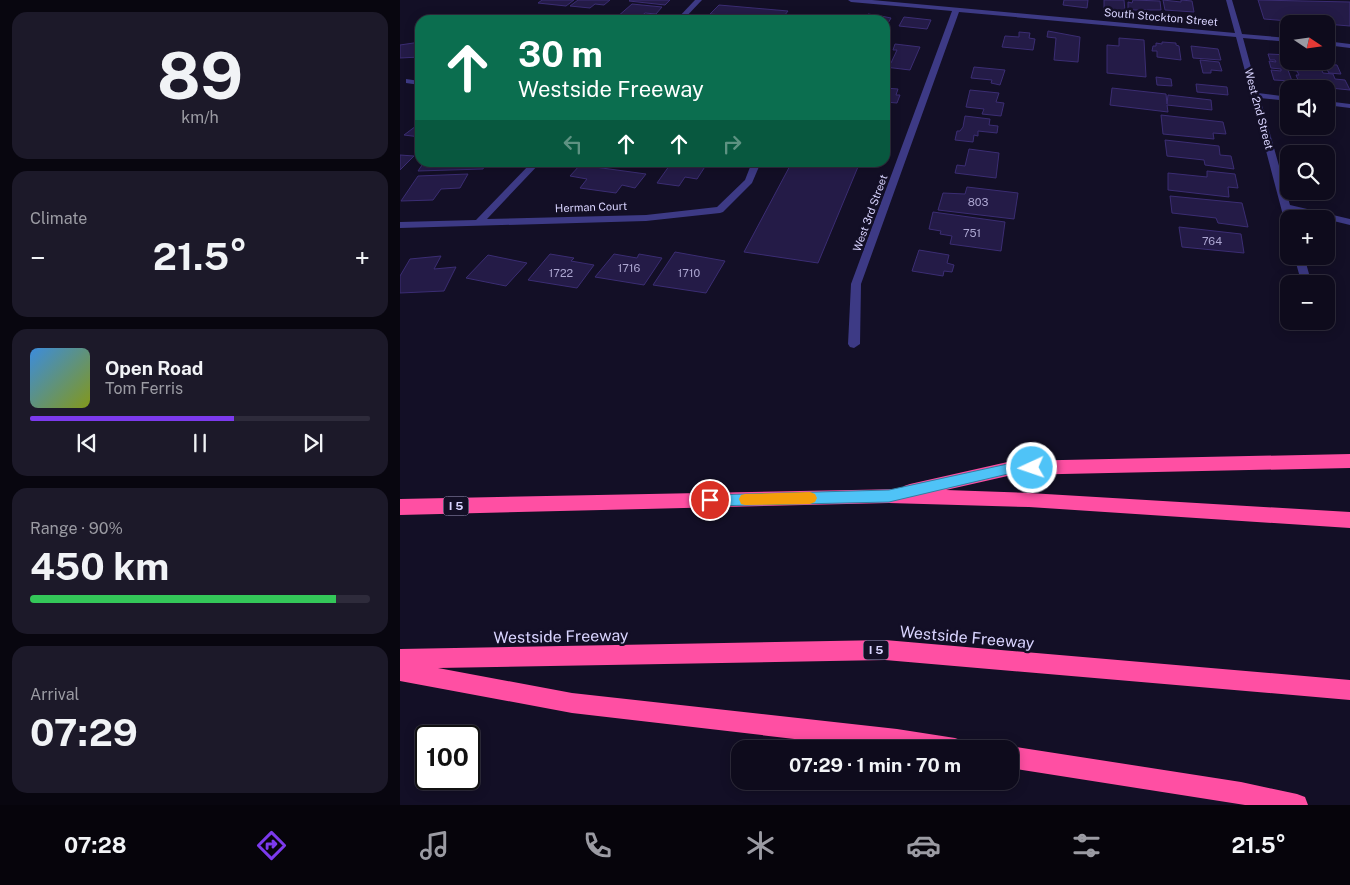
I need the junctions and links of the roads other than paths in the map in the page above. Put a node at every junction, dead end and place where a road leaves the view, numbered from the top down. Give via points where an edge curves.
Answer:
1 (699, 0) edge
2 (851, 0) edge
3 (1229, 0) edge
4 (956, 10) junction
5 (684, 15) edge
6 (1239, 35) junction
7 (1280, 39) edge
8 (1335, 44) edge
9 (1350, 46) edge
10 (409, 81) dead end
11 (415, 82) edge
12 (1255, 95) junction
13 (1280, 98) edge
14 (1335, 104) edge
15 (1350, 106) edge
16 (532, 167) edge
17 (755, 167) edge
18 (1286, 207) junction
19 (1287, 210) edge
20 (1350, 222) edge
21 (478, 223) junction
22 (400, 224) edge
23 (854, 344) dead end
24 (1350, 461) edge
25 (889, 496) junction
26 (400, 507) edge
27 (1350, 520) edge
28 (400, 659) edge
29 (400, 671) edge
30 (1350, 690) edge
31 (897, 740) edge
32 (1019, 758) edge
33 (1298, 805) edge

1 - 5 street
2 - 4 street, South Stockton Street
3 - 6 street, West 2nd Street
4 - 6 street, South Stockton Street
4 - 23 street, West 3rd Street via 856,284
6 - 7 street, South Stockton Street
6 - 12 street, West 2nd Street
8 - 9 street
10 - 11 street
12 - 13 street
12 - 18 street, West 2nd Street
14 - 15 street
16 - 21 street
17 - 21 street, Herman Court via 750,181 720,210 646,218
18 - 19 street, West 2nd Street
18 - 20 street
21 - 22 street, Herman Court
24 - 25 highway via 1012,468
25 - 26 highway, I 5
25 - 27 highway, I 5 via 1029,500
28 - 30 highway, Westside Freeway / I 5 via 885,650
29 - 31 highway via 572,703
32 - 33 highway

